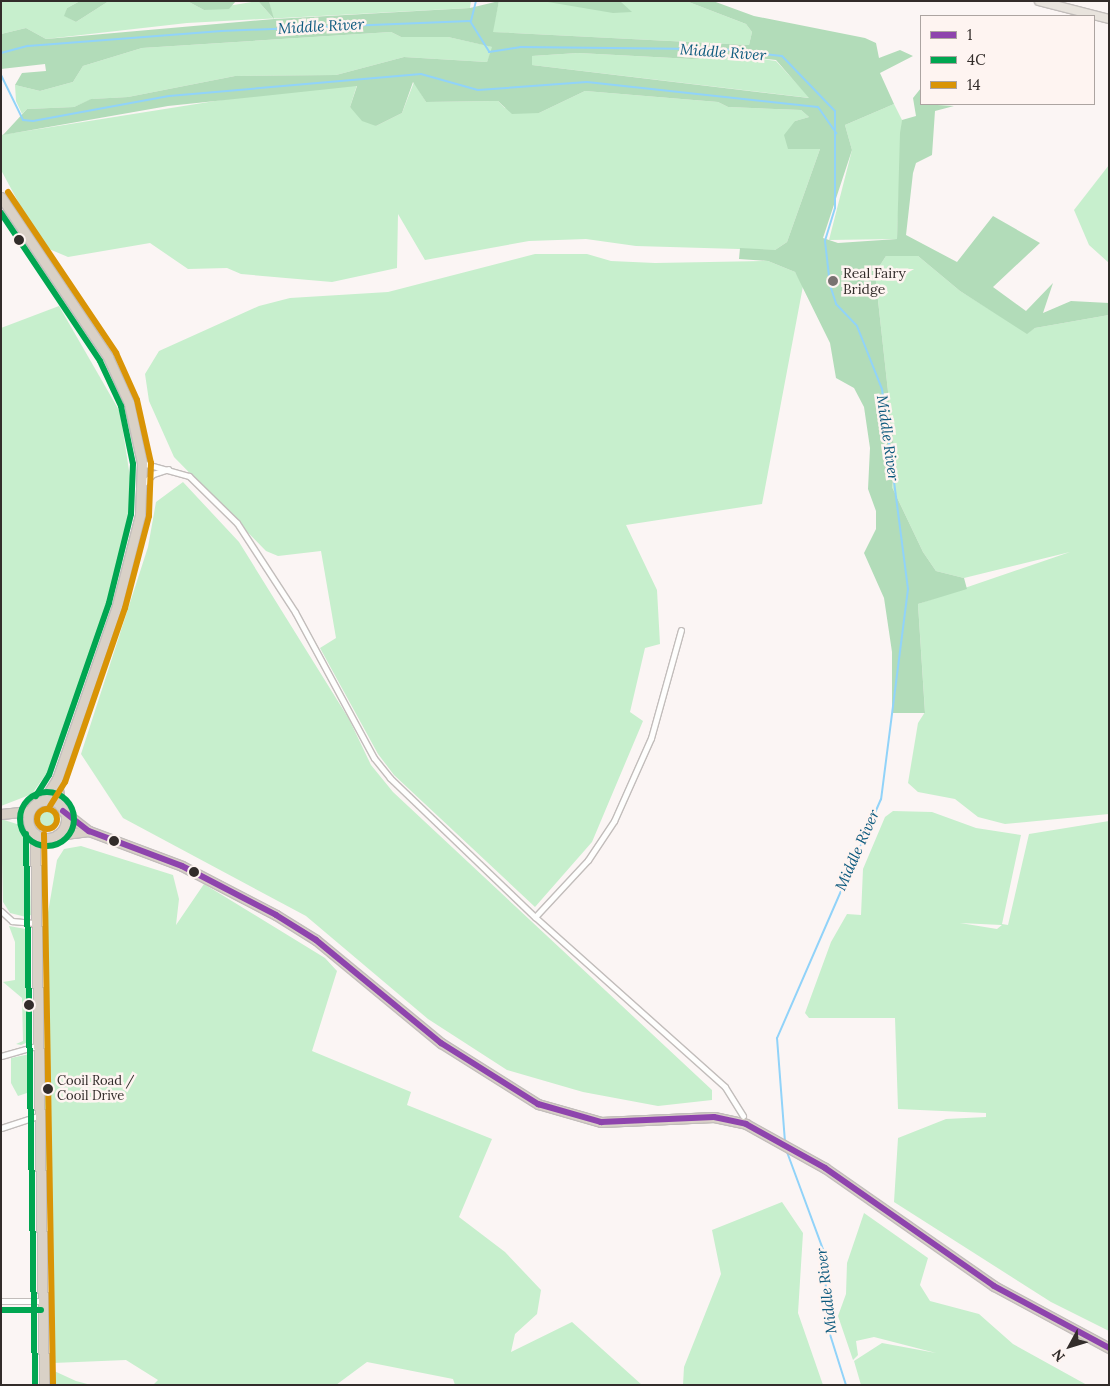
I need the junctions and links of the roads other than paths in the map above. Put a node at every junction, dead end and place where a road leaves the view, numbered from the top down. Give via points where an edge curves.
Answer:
1 (1039, 1) edge
2 (1109, 19) edge
3 (1, 197) edge
4 (142, 463) junction
5 (171, 468) junction
6 (142, 486) junction
7 (681, 630) dead end
8 (57, 779) junction
9 (43, 801) junction
10 (62, 808) junction
11 (30, 811) junction
12 (1, 814) edge
13 (12, 815) junction
14 (32, 830) junction
15 (89, 831) junction
16 (54, 836) junction
17 (37, 861) junction
18 (1, 911) edge
19 (535, 917) junction
20 (37, 923) junction
21 (37, 1046) junction
22 (1, 1056) edge
23 (38, 1116) junction
24 (743, 1116) dead end
25 (1, 1128) edge
26 (1, 1301) edge
27 (41, 1301) junction
28 (1109, 1348) edge
29 (44, 1385) edge

1 - 2 main road via 1057,3
3 - 4 highway via 108,357 129,403
4 - 5 street
4 - 6 highway
5 - 6 street via 153,474
5 - 19 street via 189,476 253,545 390,778
6 - 8 highway via 135,543 120,597
7 - 19 street via 652,738 614,821 588,860
8 - 9 highway
8 - 10 highway
9 - 10 highway
9 - 11 highway
10 - 15 highway
10 - 16 highway via 65,822
11 - 13 highway
11 - 14 highway
12 - 13 highway
13 - 14 highway
14 - 16 highway
14 - 17 highway
15 - 16 highway
15 - 28 highway via 182,866 276,915 316,940 441,1043 498,1082 557,1113 601,1122 714,1118 771,1136 825,1168 994,1286
16 - 17 highway
17 - 20 highway
18 - 20 street via 12,921
19 - 24 street via 725,1087
20 - 21 highway
21 - 22 street
21 - 23 highway
23 - 25 street
23 - 27 highway
26 - 27 street
27 - 29 highway

